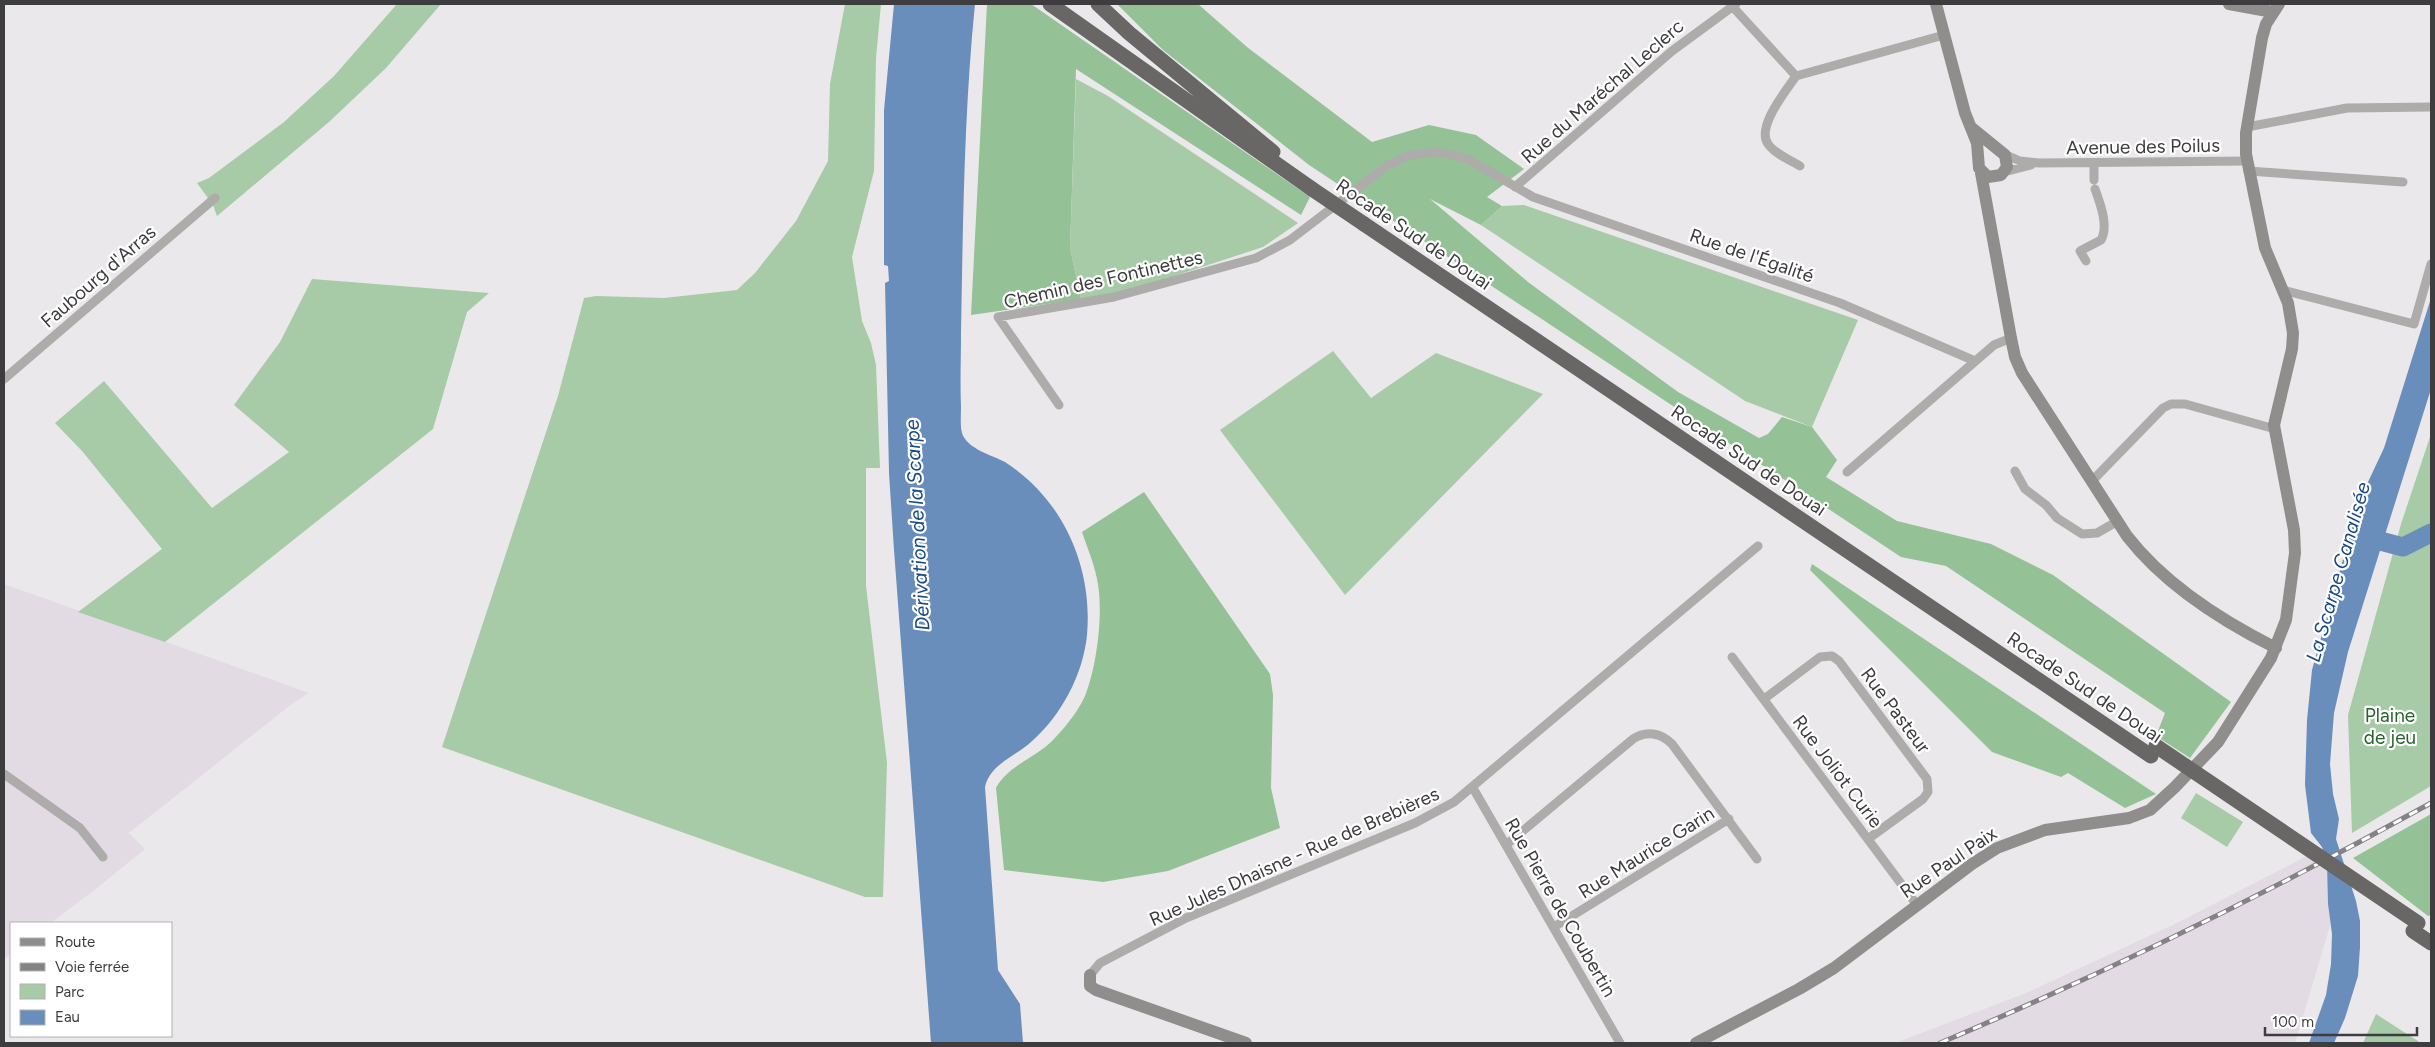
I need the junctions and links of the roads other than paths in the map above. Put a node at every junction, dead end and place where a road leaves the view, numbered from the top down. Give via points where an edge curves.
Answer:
1 (1050, 4) edge
2 (1063, 4) edge
3 (1098, 4) edge
4 (1936, 4) edge
5 (2229, 4) edge
6 (1734, 5) edge
7 (2276, 8) edge
8 (1944, 35) junction
9 (1796, 76) junction
10 (2431, 107) edge
11 (2247, 127) junction
12 (1973, 129) junction
13 (2000, 151) junction
14 (1276, 154) junction
15 (1979, 158) junction
16 (2039, 163) junction
17 (2094, 163) junction
18 (1800, 166) dead end
19 (2248, 166) junction
20 (1982, 173) junction
21 (2002, 174) junction
22 (2403, 182) dead end
23 (1315, 187) junction
24 (1515, 187) junction
25 (215, 198) dead end
26 (1990, 219) junction
27 (2086, 261) dead end
28 (2431, 264) edge
29 (2283, 290) junction
30 (2011, 338) junction
31 (1976, 361) junction
32 (4, 379) edge
33 (1059, 405) dead end
34 (2274, 429) junction
35 (2014, 471) dead end
36 (1847, 472) dead end
37 (2092, 481) junction
38 (2118, 521) junction
39 (1758, 546) dead end
40 (2276, 648) junction
41 (1732, 657) dead end
42 (1764, 700) junction
43 (4, 774) edge
44 (1473, 788) junction
45 (1729, 820) junction
46 (1868, 840) junction
47 (1506, 845) junction
48 (103, 857) dead end
49 (1757, 859) dead end
50 (1917, 905) junction
51 (1554, 927) junction
52 (2416, 927) junction
53 (2431, 931) edge
54 (2431, 943) edge
55 (1090, 974) joint
56 (1246, 1043) edge
57 (1620, 1043) edge
58 (1696, 1043) edge

1 - 23 highway, Rocade Sud de Douai
2 - 14 highway, Rocade Sud de Douai
3 - 14 highway
4 - 8 street
5 - 7 street
6 - 9 street
6 - 24 street, Rue du Maréchal Leclerc via 1672,51
7 - 11 street via 2262,38
8 - 9 street
8 - 12 street via 1965,113
9 - 18 street via 1766,124 1764,135 1769,146
10 - 11 street via 2347,108
11 - 19 street
12 - 13 street
12 - 15 street
13 - 15 street via 1985,150
13 - 16 street, Avenue des Poilus via 2020,161
13 - 21 street via 2007,163
14 - 23 highway, Rocade Sud de Douai
15 - 20 street via 1978,166
16 - 17 street, Avenue des Poilus
16 - 21 street, Avenue des Poilus
17 - 19 street, Avenue des Poilus
17 - 27 street via 2094,184 2102,211 2104,234 2101,240 2080,251
19 - 22 street, Avenue des Poilus
19 - 29 street via 2265,248
20 - 21 street via 1990,178
20 - 26 street
21 - 26 street via 1994,184 1990,199
23 - 52 highway, Rocade Sud de Douai
24 - 31 street, Rue de l'Égalité via 1533,197 1840,303
24 - 33 street, Chemin des Fontinettes via 1459,155 1438,152 1410,155 1379,171 1290,240 1256,258 1114,297 998,317
25 - 32 street, Faubourg d'Arras
26 - 30 street
28 - 29 street via 2414,324
29 - 34 street via 2291,315 2293,338
30 - 31 street via 1994,345
30 - 37 street via 2019,368
31 - 36 street
34 - 37 street via 2185,404 2171,404 2163,408
34 - 40 street, Rue Paul Paix via 2295,541 2290,600
35 - 38 street via 2025,489 2057,518 2082,534 2097,533
37 - 38 street
38 - 40 street via 2149,561 2221,618
39 - 44 street, Rue Jules Dhaisne - Rue de Brebières
40 - 50 street, Rue Paul Paix via 2223,735 2150,810 2129,818 2055,828 2015,840 1980,858
41 - 42 street, Rue Joliot Curie
42 - 46 street, Rue Joliot Curie
42 - 46 street, Rue Pasteur via 1816,659 1828,655 1839,661 1927,779 1928,792 1923,799
43 - 48 street via 80,828
44 - 47 street, Rue Pierre de Coubertin
44 - 55 street, Rue Jules Dhaisne - Rue de Brebières via 1426,818 1182,920 1100,963
45 - 47 street via 1672,744 1664,737 1648,733 1633,739
45 - 49 street
45 - 51 street, Rue Maurice Garin
46 - 50 street, Rue Joliot Curie
47 - 51 street, Rue Pierre de Coubertin
50 - 58 street, Rue Paul Paix via 1819,977
51 - 57 street, Rue Pierre de Coubertin
52 - 53 highway, Rocade Sud de Douai
52 - 54 highway, Rocade Sud de Douai
55 - 56 street via 1090,986 1096,990

